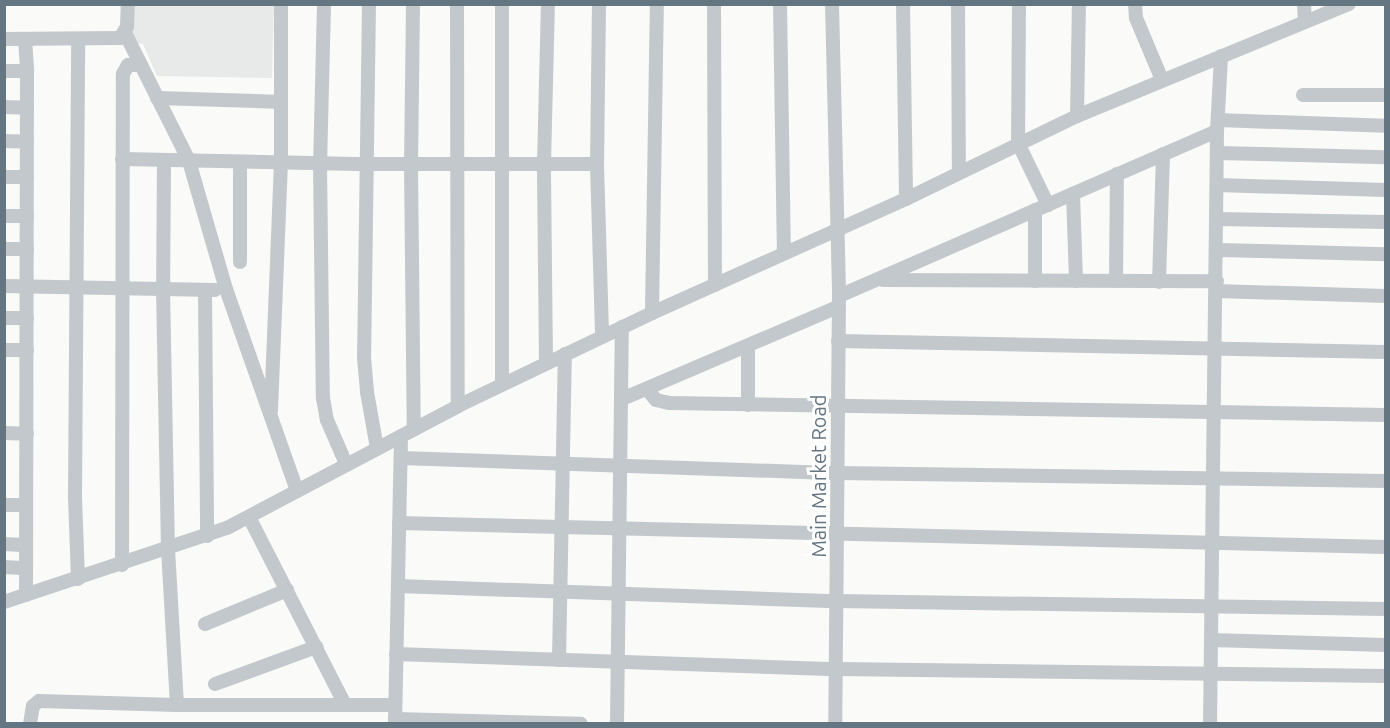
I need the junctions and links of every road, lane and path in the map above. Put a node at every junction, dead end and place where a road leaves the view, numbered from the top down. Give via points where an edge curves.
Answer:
1 (128, 4) edge
2 (281, 4) edge
3 (324, 4) edge
4 (369, 4) edge
5 (413, 4) edge
6 (457, 4) edge
7 (502, 4) edge
8 (548, 4) edge
9 (598, 4) edge
10 (657, 4) edge
11 (714, 4) edge
12 (780, 4) edge
13 (832, 4) edge
14 (903, 4) edge
15 (958, 4) edge
16 (1019, 4) edge
17 (1079, 4) edge
18 (1135, 4) edge
19 (1304, 4) edge
20 (1349, 4) edge
21 (1305, 21) junction
22 (125, 33) junction
23 (4, 39) edge
24 (24, 39) junction
25 (78, 40) junction
26 (1221, 56) junction
27 (141, 64) junction
28 (4, 71) edge
29 (27, 71) junction
30 (1162, 80) junction
31 (1303, 95) dead end
32 (1386, 95) edge
33 (157, 98) junction
34 (281, 102) junction
35 (4, 107) edge
36 (27, 108) junction
37 (1077, 116) junction
38 (1217, 125) junction
39 (1386, 126) edge
40 (4, 141) edge
41 (27, 142) junction
42 (1018, 143) junction
43 (1217, 153) junction
44 (1163, 154) junction
45 (1386, 157) edge
46 (122, 159) junction
47 (164, 160) junction
48 (189, 161) junction
49 (240, 162) junction
50 (281, 163) junction
51 (320, 164) junction
52 (367, 164) junction
53 (411, 164) junction
54 (457, 164) junction
55 (500, 164) junction
56 (544, 164) junction
57 (597, 164) junction
58 (959, 172) junction
59 (1117, 174) junction
60 (4, 177) edge
61 (27, 177) junction
62 (1217, 184) junction
63 (1386, 190) edge
64 (1073, 194) junction
65 (906, 200) junction
66 (1041, 208) junction
67 (4, 216) edge
68 (27, 216) junction
69 (1217, 219) junction
70 (1386, 222) edge
71 (837, 230) junction
72 (4, 249) edge
73 (27, 249) junction
74 (1217, 250) junction
75 (784, 253) junction
76 (1386, 254) edge
77 (240, 262) dead end
78 (876, 280) junction
79 (1035, 281) junction
80 (1076, 281) junction
81 (1116, 281) junction
82 (1160, 282) junction
83 (715, 285) junction
84 (4, 286) edge
85 (1216, 286) junction
86 (27, 287) junction
87 (76, 287) junction
88 (122, 288) junction
89 (163, 288) junction
90 (226, 289) junction
91 (206, 290) junction
92 (1386, 296) edge
93 (839, 302) junction
94 (652, 313) junction
95 (4, 318) edge
96 (27, 318) junction
97 (622, 327) junction
98 (602, 338) junction
99 (838, 341) junction
100 (748, 346) junction
101 (1214, 349) junction
102 (4, 350) edge
103 (27, 350) junction
104 (1386, 352) edge
105 (566, 354) junction
106 (546, 363) junction
107 (501, 384) junction
108 (647, 389) junction
109 (622, 399) junction
110 (748, 405) junction
111 (458, 406) junction
112 (838, 407) junction
113 (1214, 414) junction
114 (1386, 415) edge
115 (271, 422) junction
116 (407, 432) junction
117 (4, 433) edge
118 (27, 434) junction
119 (377, 448) junction
120 (401, 458) junction
121 (346, 464) junction
122 (563, 464) junction
123 (622, 466) junction
124 (837, 472) junction
125 (1214, 479) junction
126 (1386, 482) edge
127 (297, 491) junction
128 (4, 505) edge
129 (26, 505) junction
130 (249, 517) junction
131 (399, 523) junction
132 (562, 527) junction
133 (621, 529) junction
134 (207, 536) junction
135 (837, 536) junction
136 (1213, 543) junction
137 (4, 544) edge
138 (26, 544) junction
139 (1386, 547) edge
140 (168, 549) junction
141 (122, 565) junction
142 (4, 567) edge
143 (26, 568) junction
144 (78, 579) junction
145 (398, 586) junction
146 (287, 590) junction
147 (561, 592) junction
148 (620, 594) junction
149 (26, 596) junction
150 (836, 601) junction
151 (4, 602) edge
152 (1212, 607) junction
153 (1386, 609) edge
154 (205, 624) dead end
155 (1211, 640) junction
156 (1386, 645) edge
157 (316, 647) junction
158 (396, 654) junction
159 (559, 660) junction
160 (618, 662) junction
161 (836, 669) junction
162 (1211, 672) junction
163 (1386, 676) edge
164 (215, 684) dead end
165 (177, 705) junction
166 (345, 705) junction
167 (395, 716) edge
168 (30, 723) edge
169 (581, 723) edge
170 (617, 723) edge
171 (835, 723) edge
172 (1210, 723) edge

1 - 22 street
2 - 34 street
3 - 51 street
4 - 52 street
5 - 53 street
6 - 54 street
7 - 55 street
8 - 56 street
9 - 57 street
10 - 94 street
11 - 83 street
12 - 75 street
13 - 71 street, Main Market Road
14 - 65 street
15 - 58 street
16 - 42 street
17 - 37 street
18 - 30 street via 1136,18
19 - 21 street
20 - 21 street
21 - 26 street
22 - 25 street via 113,40
22 - 27 street
23 - 24 street
24 - 25 street
24 - 29 street
25 - 87 street
26 - 30 street
26 - 38 street
27 - 33 street
27 - 46 street via 128,65 123,74
28 - 29 street
29 - 36 street
30 - 37 street
31 - 32 street
33 - 34 street
33 - 48 street
34 - 50 street
35 - 36 street
36 - 41 street
37 - 42 street
38 - 39 street
38 - 43 street
38 - 44 street
40 - 41 street
41 - 61 street
42 - 58 street
42 - 66 street
43 - 45 street
43 - 62 street
44 - 59 street
44 - 82 street
46 - 47 street
46 - 88 street
47 - 48 street
47 - 89 street
48 - 49 street
48 - 90 street
49 - 50 street
49 - 77 street
50 - 51 street
50 - 115 street
51 - 52 street
51 - 121 street via 323,398 327,420
52 - 53 street
52 - 119 street via 364,357
53 - 54 street
53 - 116 street
54 - 55 street
54 - 111 street
55 - 56 street
55 - 107 street
56 - 57 street
56 - 106 street
57 - 98 street
58 - 65 street
59 - 64 street
59 - 81 street
60 - 61 street
61 - 68 street
62 - 63 street
62 - 69 street
64 - 66 street
64 - 80 street
65 - 71 street
66 - 78 street
66 - 79 street
67 - 68 street
68 - 73 street
69 - 70 street
69 - 74 street
71 - 75 street
71 - 93 street, Main Market Road
72 - 73 street
73 - 86 street
74 - 76 street
74 - 85 street
75 - 83 street
78 - 79 street
78 - 93 street
79 - 80 street
80 - 81 street
81 - 82 street
82 - 85 street
83 - 94 street
84 - 86 street
85 - 92 street
85 - 101 street
86 - 87 street
86 - 96 street
87 - 88 street
87 - 144 street
88 - 89 street
88 - 141 street
89 - 91 street
89 - 140 street
90 - 91 street
90 - 115 street
91 - 134 street
93 - 99 street, Main Market Road
93 - 100 street
94 - 97 street
95 - 96 street
96 - 103 street
97 - 98 street
97 - 109 street
98 - 105 street
99 - 101 street
99 - 112 street, Main Market Road
100 - 108 street
100 - 110 street
101 - 104 street
101 - 113 street
102 - 103 street
103 - 118 street
105 - 106 street
105 - 122 street
106 - 107 street
107 - 111 street
108 - 109 street
108 - 110 street via 661,402
109 - 123 street
110 - 112 street
111 - 116 street
112 - 113 street
112 - 124 street, Main Market Road
113 - 114 street
113 - 125 street
115 - 127 street
116 - 119 street
116 - 120 street
117 - 118 street
118 - 129 street
119 - 121 street
120 - 122 street
120 - 131 street
121 - 127 street
122 - 123 street
122 - 132 street
123 - 124 street
123 - 133 street
124 - 125 street
124 - 135 street, Main Market Road
125 - 126 street
125 - 136 street
127 - 130 street
128 - 129 street
129 - 138 street
130 - 134 street
130 - 146 street
131 - 132 street
131 - 145 street
132 - 133 street
132 - 147 street
133 - 135 street
133 - 148 street
134 - 140 street
135 - 136 street
135 - 150 street, Main Market Road
136 - 139 street
136 - 152 street
137 - 138 street
138 - 143 street
140 - 141 street
140 - 165 street
141 - 144 street
142 - 143 street
143 - 149 street
144 - 149 street
145 - 147 street
145 - 158 street
146 - 154 street
146 - 157 street
147 - 148 street
147 - 159 street
148 - 150 street
148 - 160 street
149 - 151 street
150 - 152 street
150 - 161 street, Main Market Road
152 - 153 street
152 - 155 street
155 - 156 street
155 - 162 street
157 - 164 street
157 - 166 street
158 - 159 street
158 - 167 street
159 - 160 street
160 - 161 street
160 - 170 street
161 - 162 street
161 - 171 street, Main Market Road
162 - 163 street
162 - 172 street
165 - 166 street
165 - 168 street via 39,701 33,706
166 - 167 street
167 - 169 street

